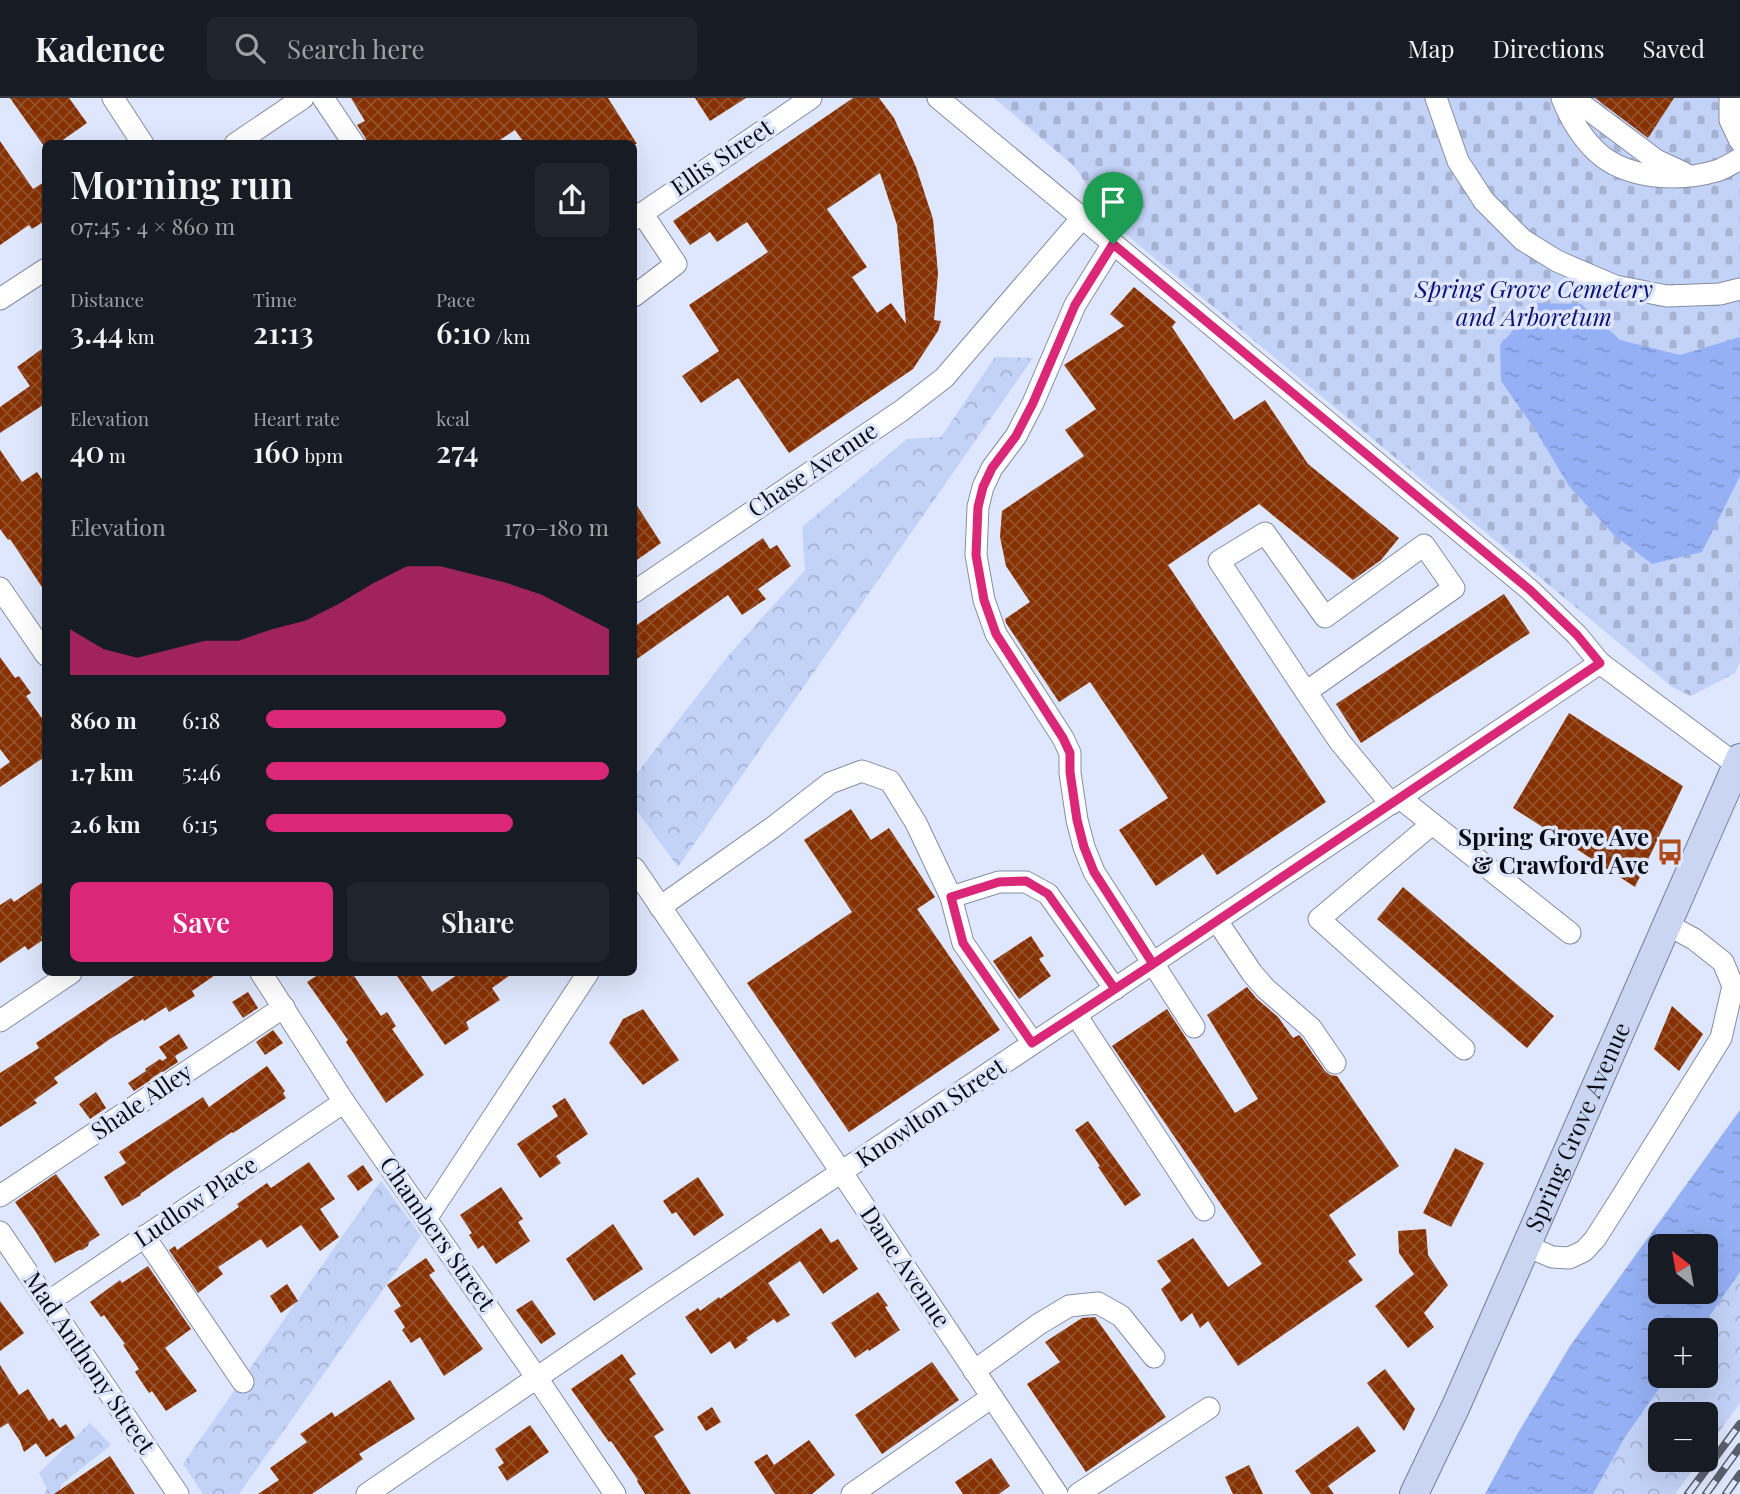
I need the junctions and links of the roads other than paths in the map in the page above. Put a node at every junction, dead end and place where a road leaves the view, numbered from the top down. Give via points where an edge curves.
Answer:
1 (113, 98) edge
2 (303, 98) edge
3 (323, 98) edge
4 (811, 98) edge
5 (938, 98) edge
6 (1436, 98) edge
7 (1562, 98) edge
8 (1573, 98) edge
9 (1730, 98) edge
10 (140, 140) edge
11 (241, 140) edge
12 (351, 140) edge
13 (1740, 141) edge
14 (1740, 159) edge
15 (1693, 177) junction
16 (638, 216) edge
17 (1082, 218) junction
18 (1113, 244) junction
19 (42, 272) edge
20 (1740, 289) edge
21 (637, 294) edge
22 (0, 299) edge
23 (0, 588) edge
24 (637, 590) edge
25 (42, 649) edge
26 (1600, 663) junction
27 (1306, 692) junction
28 (1739, 761) edge
29 (1395, 801) junction
30 (1432, 824) junction
31 (637, 885) edge
32 (951, 897) junction
33 (660, 907) junction
34 (1217, 921) junction
35 (1668, 925) junction
36 (1570, 933) dead end
37 (1153, 964) junction
38 (67, 976) edge
39 (263, 976) edge
40 (586, 976) edge
41 (1115, 989) junction
42 (284, 1007) junction
43 (1076, 1015) junction
44 (0, 1021) edge
45 (1194, 1027) dead end
46 (1032, 1043) junction
47 (1464, 1049) dead end
48 (1335, 1063) dead end
49 (344, 1102) junction
50 (842, 1173) junction
51 (0, 1196) edge
52 (1204, 1210) dead end
53 (426, 1219) junction
54 (0, 1232) edge
55 (144, 1236) junction
56 (1527, 1246) junction
57 (48, 1302) junction
58 (1154, 1357) dead end
59 (974, 1371) junction
60 (537, 1378) junction
61 (243, 1382) dead end
62 (992, 1397) junction
63 (1209, 1408) dead end
64 (178, 1494) edge
65 (367, 1494) edge
66 (615, 1494) edge
67 (852, 1494) edge
68 (1057, 1494) edge
69 (1078, 1494) edge
70 (1414, 1494) edge

1 - 10 street
2 - 11 street
3 - 12 street
4 - 16 street, Ellis Street
5 - 17 street
6 - 20 street via 1458,161 1484,201 1523,240 1556,261 1615,286 1667,296
7 - 15 street via 1575,126 1598,153 1628,172
8 - 15 street via 1656,160
9 - 13 street via 1730,120
14 - 15 street via 1719,171
16 - 21 street via 676,264
17 - 18 street
17 - 24 street, Chase Avenue via 944,378
18 - 26 street via 1530,590
18 - 37 street via 1075,305 1016,436 983,487 976,555 996,634 1070,753 1077,820 1094,872
19 - 22 street
23 - 25 street
26 - 28 street
26 - 29 street, Knowlton Street
27 - 27 street via 1454,589 1424,545 1325,617 1265,533 1219,561
27 - 29 street via 1340,742
28 - 35 main road, Spring Grove Avenue
29 - 30 street
29 - 34 street, Knowlton Street
30 - 36 street
30 - 47 street via 1319,919
31 - 33 street, Dane Avenue
32 - 33 street via 890,781 862,771 830,783
32 - 41 street via 999,882 1026,881 1048,894
32 - 46 street via 963,943
33 - 50 street, Dane Avenue
34 - 37 street, Knowlton Street
34 - 48 street via 1252,974 1311,1028
35 - 56 main road, Spring Grove Avenue
35 - 56 street via 1723,962 1733,986 1721,1038 1584,1251 1569,1258 1552,1257
37 - 41 street, Knowlton Street
37 - 45 street
38 - 44 street
39 - 42 street, Chambers Street
40 - 53 street
41 - 43 street, Knowlton Street
42 - 49 street, Chambers Street
42 - 51 street, Shale Alley
43 - 46 street, Knowlton Street
43 - 52 street
46 - 50 street, Knowlton Street
49 - 53 street, Chambers Street
49 - 55 street, Ludlow Place
50 - 59 street, Dane Avenue
50 - 60 street, Knowlton Street
53 - 60 street, Chambers Street
54 - 57 street, Mad Anthony Street
55 - 57 street, Ludlow Place
55 - 61 street
56 - 70 main road, Spring Grove Avenue
57 - 64 street, Mad Anthony Street
58 - 59 street via 1121,1316 1098,1303 1069,1306
59 - 62 street, Dane Avenue
60 - 65 street, Knowlton Street
60 - 66 street, Chambers Street
62 - 67 street
62 - 68 street, Dane Avenue
63 - 69 street

